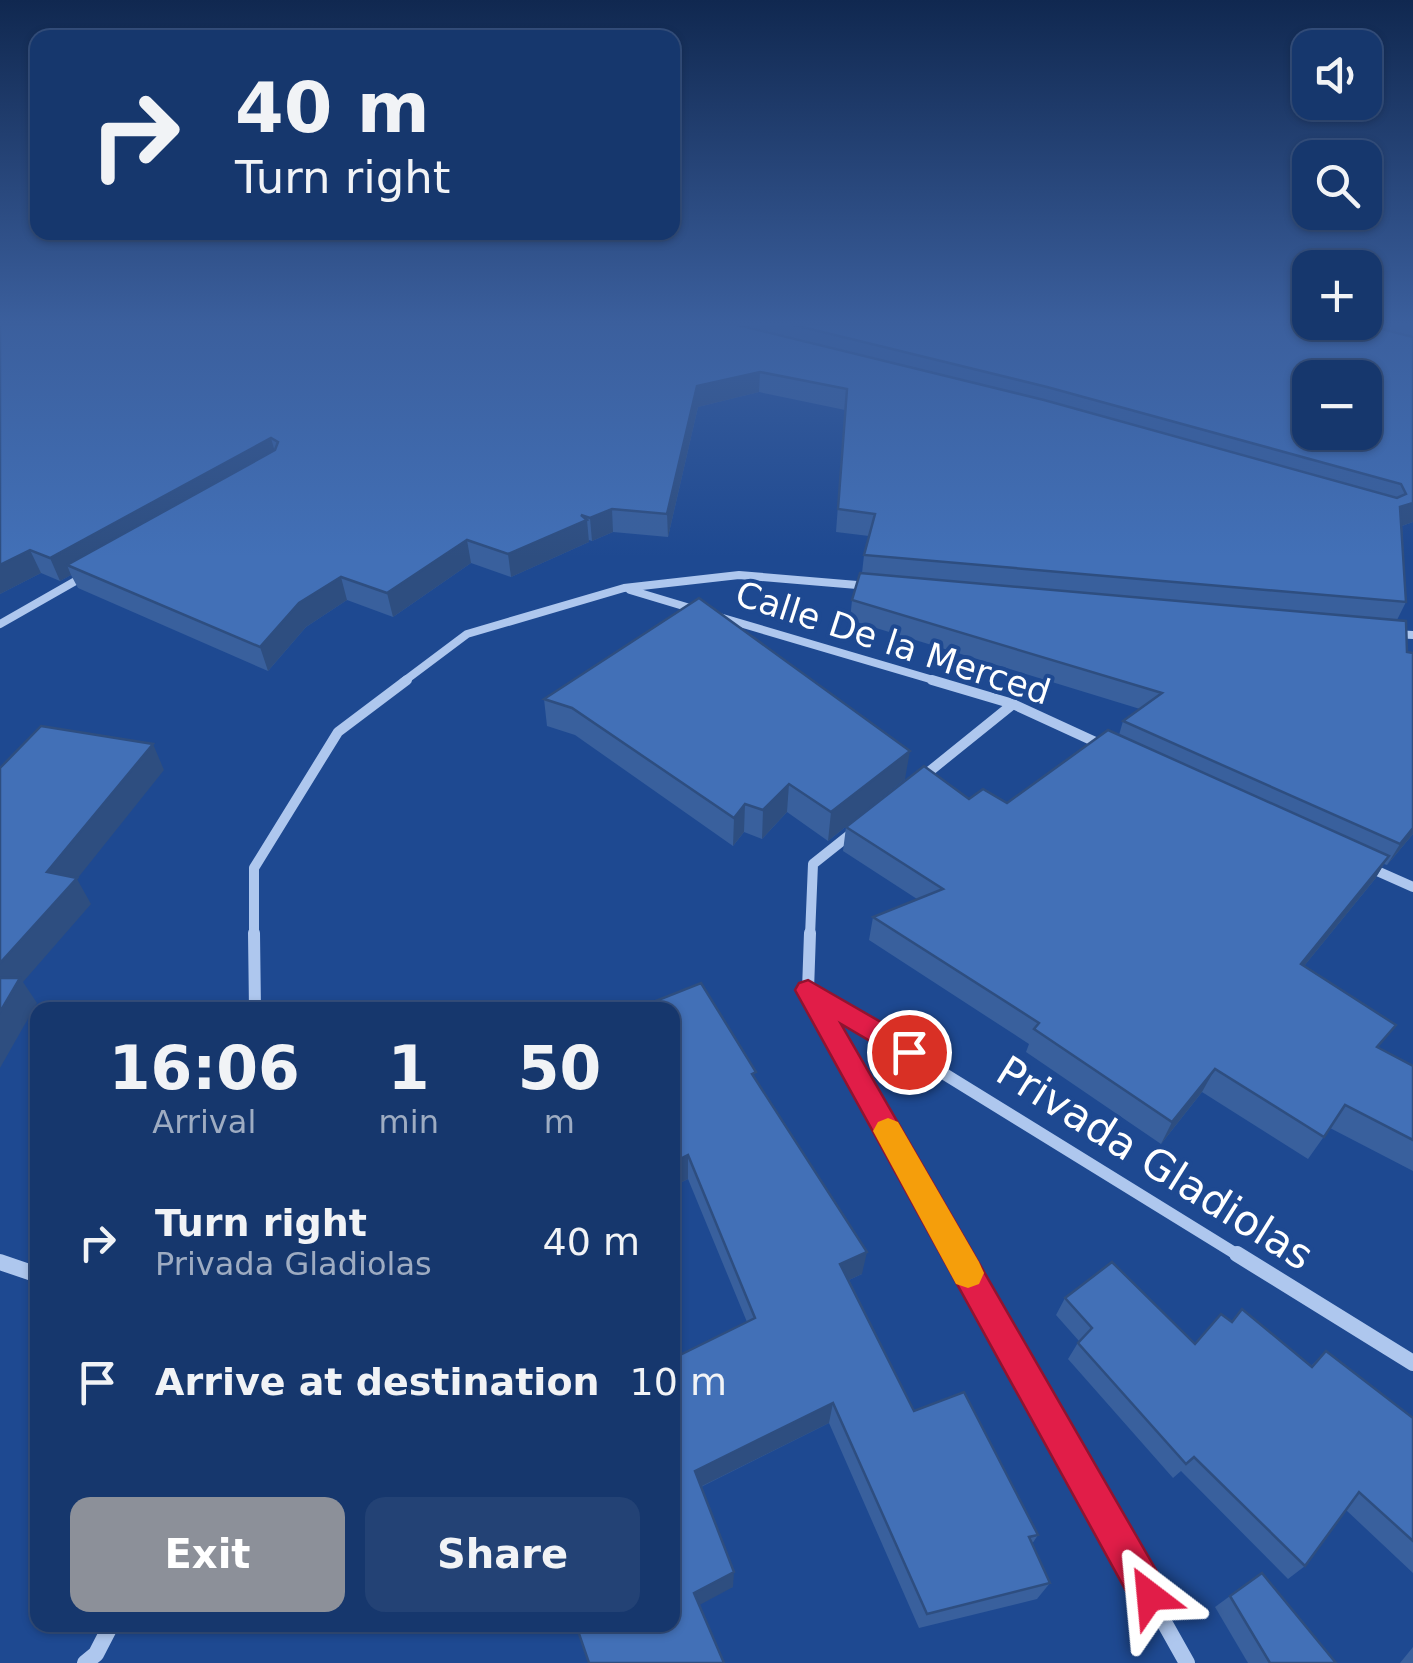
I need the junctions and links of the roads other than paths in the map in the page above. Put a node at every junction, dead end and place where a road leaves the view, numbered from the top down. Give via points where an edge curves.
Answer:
1 (104, 565) edge
2 (878, 587) edge
3 (624, 588) junction
4 (0, 624) edge
5 (1373, 632) edge
6 (1413, 636) edge
7 (1012, 704) junction
8 (1117, 752) edge
9 (905, 790) edge
10 (859, 828) edge
11 (1361, 864) edge
12 (1413, 888) edge
13 (808, 990) junction
14 (254, 1002) edge
15 (0, 1262) edge
16 (30, 1272) edge
17 (1413, 1363) edge
18 (107, 1632) edge
19 (85, 1663) edge
20 (1187, 1663) edge

1 - 4 street
2 - 3 street via 739,574
3 - 7 street, Calle De la Merced
3 - 14 street via 467,634 338,732 254,868
5 - 6 street
7 - 8 street, Calle De la Merced
7 - 9 street
10 - 13 street via 813,864
11 - 12 street
13 - 17 street, Privada Gladiolas
13 - 20 street
15 - 16 street
18 - 19 street

